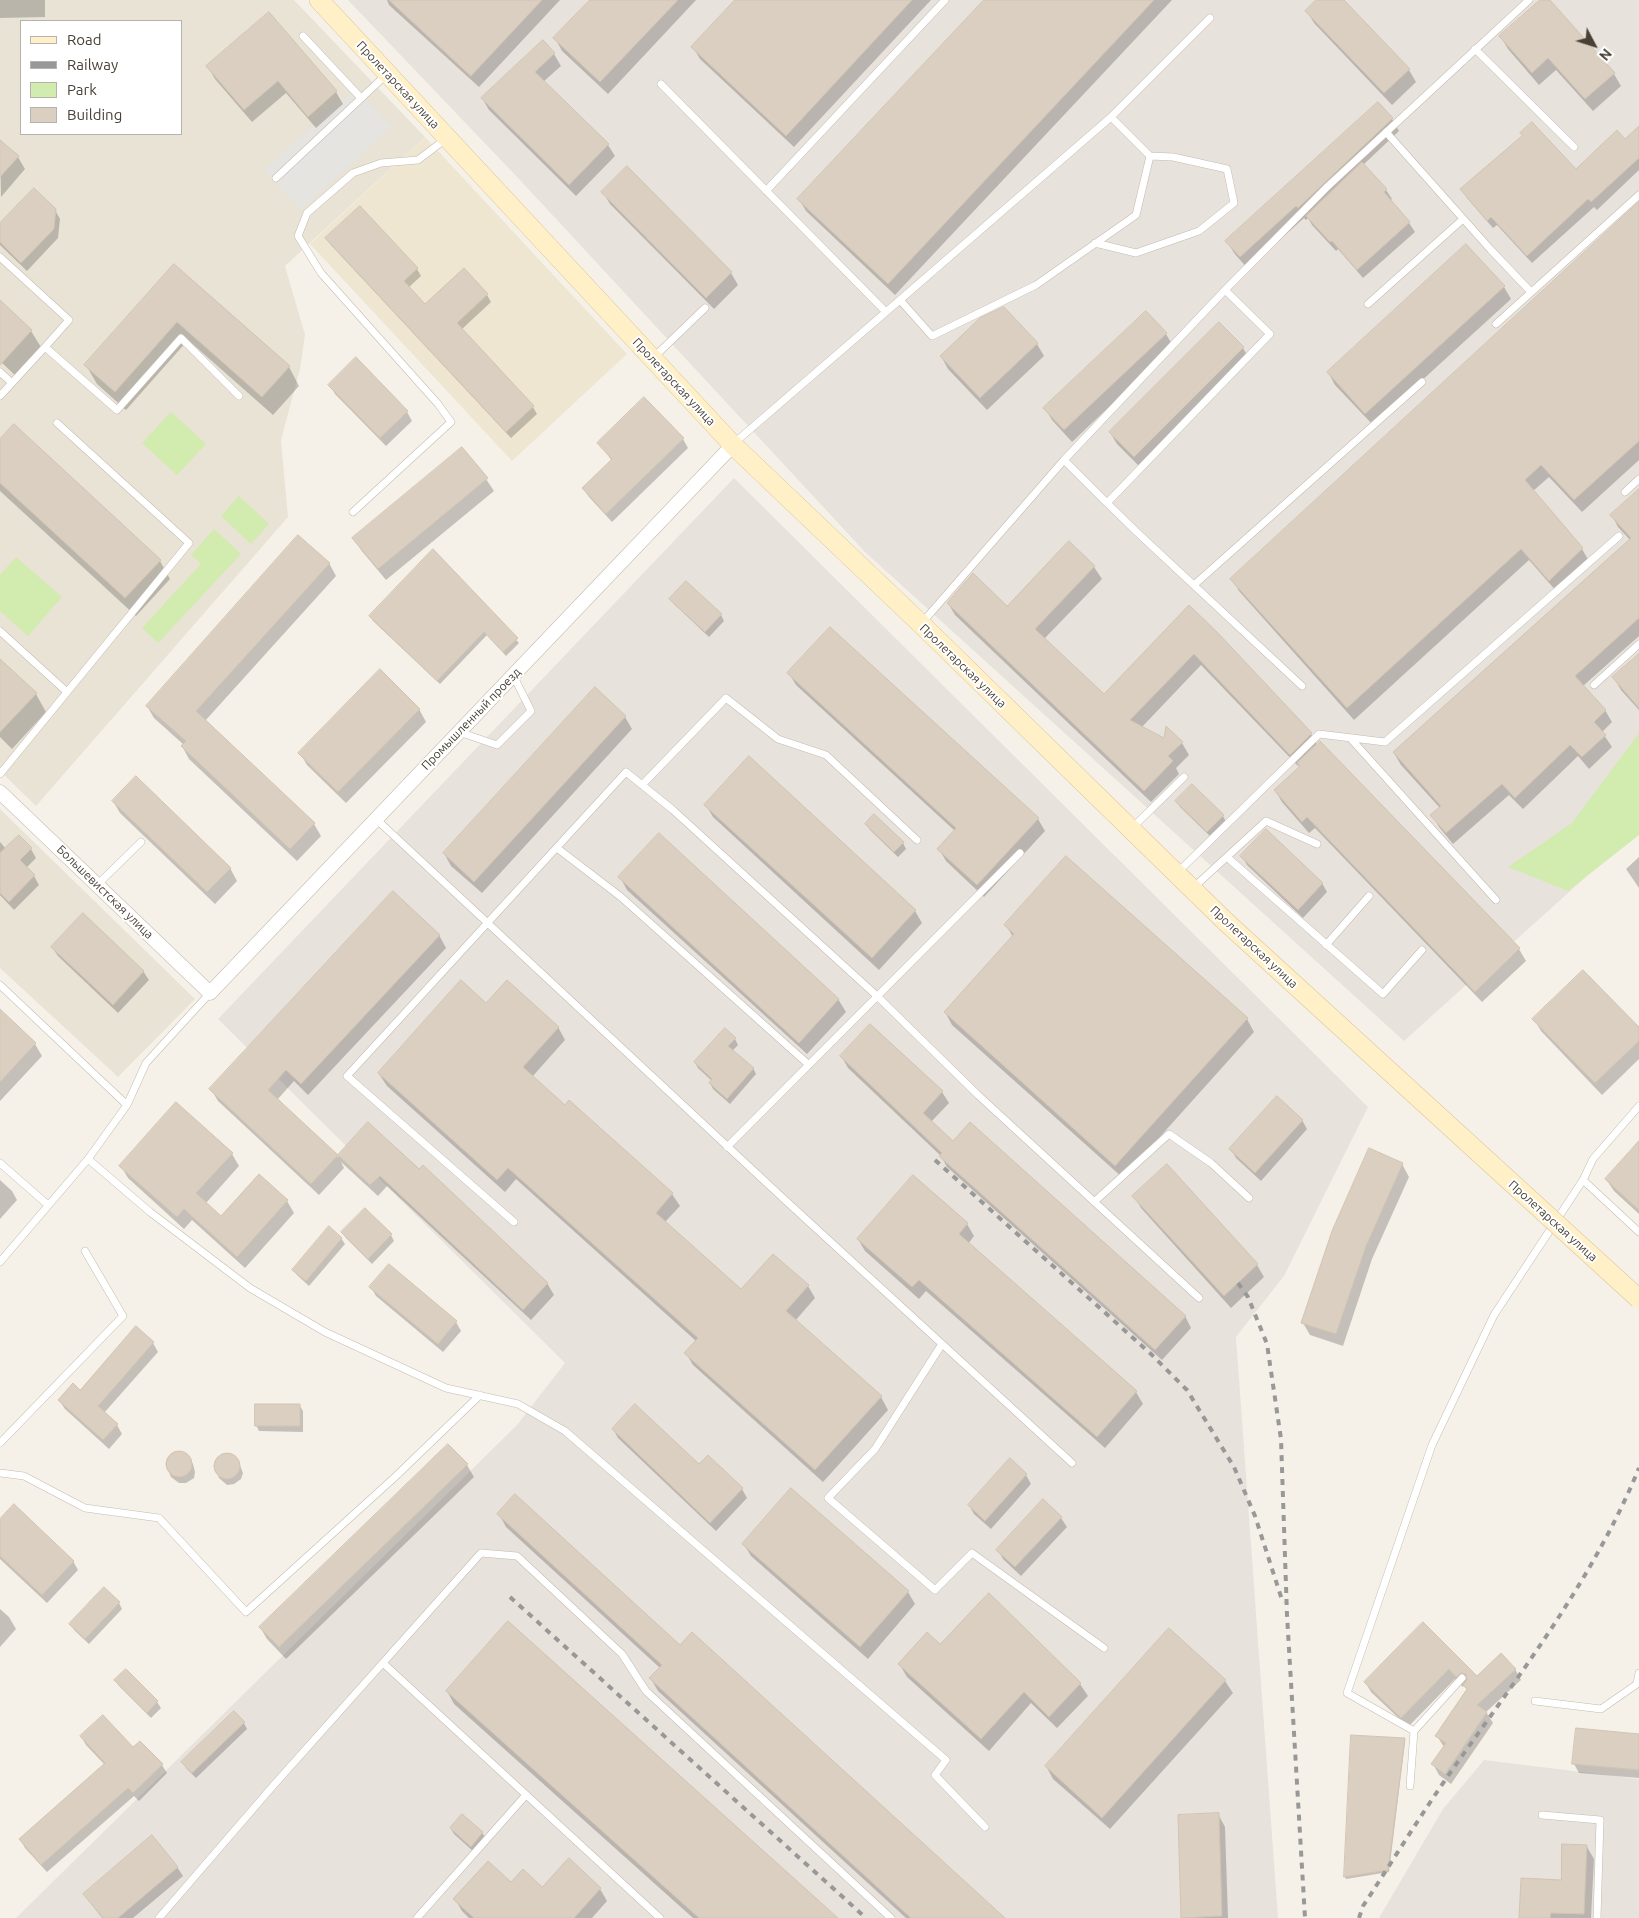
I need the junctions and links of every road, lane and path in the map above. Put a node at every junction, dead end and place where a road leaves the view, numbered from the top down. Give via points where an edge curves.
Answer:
1 (319, 0) edge
2 (945, 0) edge
3 (1529, 0) edge
4 (1210, 18) dead end
5 (303, 36) dead end
6 (1475, 49) junction
7 (388, 74) junction
8 (661, 84) dead end
9 (361, 98) junction
10 (1111, 117) junction
11 (1386, 132) junction
12 (447, 138) junction
13 (1574, 147) dead end
14 (1150, 156) junction
15 (276, 178) dead end
16 (766, 191) junction
17 (1639, 196) edge
18 (1463, 219) junction
19 (1095, 243) junction
20 (0, 257) edge
21 (1225, 290) junction
22 (1531, 292) junction
23 (900, 300) junction
24 (1368, 304) dead end
25 (705, 308) dead end
26 (886, 312) junction
27 (1496, 324) dead end
28 (45, 347) junction
29 (652, 358) junction
30 (0, 372) edge
31 (1422, 382) dead end
32 (12, 383) junction
33 (0, 396) edge
34 (239, 396) dead end
35 (57, 423) dead end
36 (733, 445) junction
37 (1064, 460) junction
38 (1639, 479) edge
39 (1625, 492) dead end
40 (1107, 503) junction
41 (353, 512) dead end
42 (1619, 536) dead end
43 (1194, 585) junction
44 (920, 624) junction
45 (0, 631) edge
46 (1639, 644) edge
47 (513, 675) junction
48 (1594, 685) dead end
49 (1302, 686) dead end
50 (67, 692) junction
51 (459, 732) junction
52 (1351, 739) junction
53 (0, 774) edge
54 (1184, 777) dead end
55 (642, 785) junction
56 (0, 792) edge
57 (376, 820) junction
58 (1130, 830) junction
59 (917, 840) dead end
60 (141, 842) dead end
61 (1318, 844) dead end
62 (557, 848) junction
63 (1020, 853) dead end
64 (1228, 858) junction
65 (1176, 874) junction
66 (97, 885) junction
67 (1192, 889) junction
68 (1370, 896) dead end
69 (1496, 900) dead end
70 (486, 923) junction
71 (1326, 944) junction
72 (1422, 950) dead end
73 (0, 985) edge
74 (210, 993) junction
75 (877, 996) junction
76 (809, 1065) junction
77 (127, 1105) junction
78 (1639, 1106) edge
79 (728, 1147) junction
80 (88, 1159) junction
81 (0, 1163) edge
82 (1583, 1180) junction
83 (1249, 1198) dead end
84 (1094, 1202) junction
85 (48, 1205) junction
86 (514, 1222) dead end
87 (1637, 1227) edge
88 (85, 1251) dead end
89 (0, 1262) edge
90 (1199, 1298) dead end
91 (1639, 1299) edge
92 (942, 1344) junction
93 (480, 1396) junction
94 (0, 1443) edge
95 (1072, 1463) dead end
96 (0, 1473) edge
97 (1104, 1648) dead end
98 (383, 1664) junction
99 (1639, 1673) edge
100 (1462, 1678) dead end
101 (1535, 1701) dead end
102 (1414, 1731) junction
103 (1410, 1786) dead end
104 (525, 1796) junction
105 (1542, 1816) dead end
106 (985, 1826) dead end
107 (159, 1918) edge
108 (417, 1918) edge
109 (660, 1918) edge
110 (891, 1918) edge
111 (1597, 1918) edge

1 - 7 street, Пролетарская улица
2 - 16 lane
3 - 6 lane
4 - 10 lane
5 - 9 lane
6 - 11 lane
6 - 13 lane
7 - 9 lane
7 - 12 street, Пролетарская улица
8 - 16 lane
9 - 15 lane
10 - 14 lane
10 - 23 lane
11 - 18 lane
11 - 21 lane
12 - 29 street, Пролетарская улица
12 - 41 lane via 418,160 381,163 354,173 306,213 298,236 322,273 451,422
14 - 19 lane via 1136,215
14 - 19 lane via 1173,157 1227,169 1234,203 1199,231 1136,253
16 - 26 lane
17 - 22 lane
18 - 22 lane
18 - 24 lane
19 - 23 lane via 1036,285 932,336
20 - 28 lane via 69,320
21 - 37 lane
21 - 40 lane via 1270,334
22 - 27 lane
23 - 26 lane
25 - 29 lane
26 - 36 lane
28 - 32 lane
28 - 34 lane via 117,410 181,338
29 - 36 street, Пролетарская улица
30 - 32 lane
31 - 43 lane
32 - 33 lane
35 - 50 lane via 189,543
36 - 44 street, Пролетарская улица
36 - 47 street, Промышленный проезд
37 - 40 lane
37 - 44 lane
38 - 39 lane
40 - 43 lane
42 - 52 lane via 1385,742
43 - 49 lane
44 - 58 street, Пролетарская улица
45 - 50 lane
46 - 48 lane
47 - 51 street, Промышленный проезд
47 - 51 lane via 531,711 497,745
50 - 53 lane
51 - 57 street, Промышленный проезд
52 - 65 lane via 1319,734
52 - 69 lane
54 - 58 lane
55 - 59 lane via 726,698 778,739 826,755
55 - 62 lane via 626,772
55 - 75 lane
56 - 66 street, Большевистская улица
57 - 70 lane
57 - 74 street, Промышленный проезд
58 - 65 street, Пролетарская улица
60 - 66 lane
61 - 64 lane via 1266,821
62 - 70 lane
62 - 76 lane via 621,897
63 - 75 lane
64 - 67 lane
64 - 71 lane
65 - 67 street, Пролетарская улица
66 - 74 street, Большевистская улица
67 - 91 street, Пролетарская улица, bridge
68 - 71 lane
70 - 79 lane
70 - 86 lane via 347,1076
71 - 72 lane via 1383,994
73 - 77 lane
74 - 77 lane via 146,1063
75 - 76 lane
75 - 84 lane
76 - 79 lane
77 - 80 lane
78 - 82 lane via 1593,1159
79 - 92 lane
80 - 85 lane
80 - 93 lane via 150,1212 250,1288 325,1332 446,1388
81 - 85 lane
82 - 87 lane
82 - 102 lane via 1494,1315 1432,1445 1347,1693
83 - 84 lane via 1211,1163 1169,1134
84 - 90 lane
85 - 89 lane
88 - 94 lane via 123,1316
92 - 95 lane
92 - 97 lane via 875,1448 828,1498 935,1590 972,1553
93 - 96 lane via 246,1612 159,1518 85,1508 24,1476
93 - 106 lane via 518,1404 565,1431 946,1760 936,1775
98 - 104 lane
98 - 107 lane
98 - 110 lane via 481,1553 517,1556 622,1654 646,1691
99 - 101 lane via 1637,1684 1601,1708
100 - 102 lane
102 - 103 lane
104 - 108 lane
104 - 109 lane
105 - 111 lane via 1600,1820

